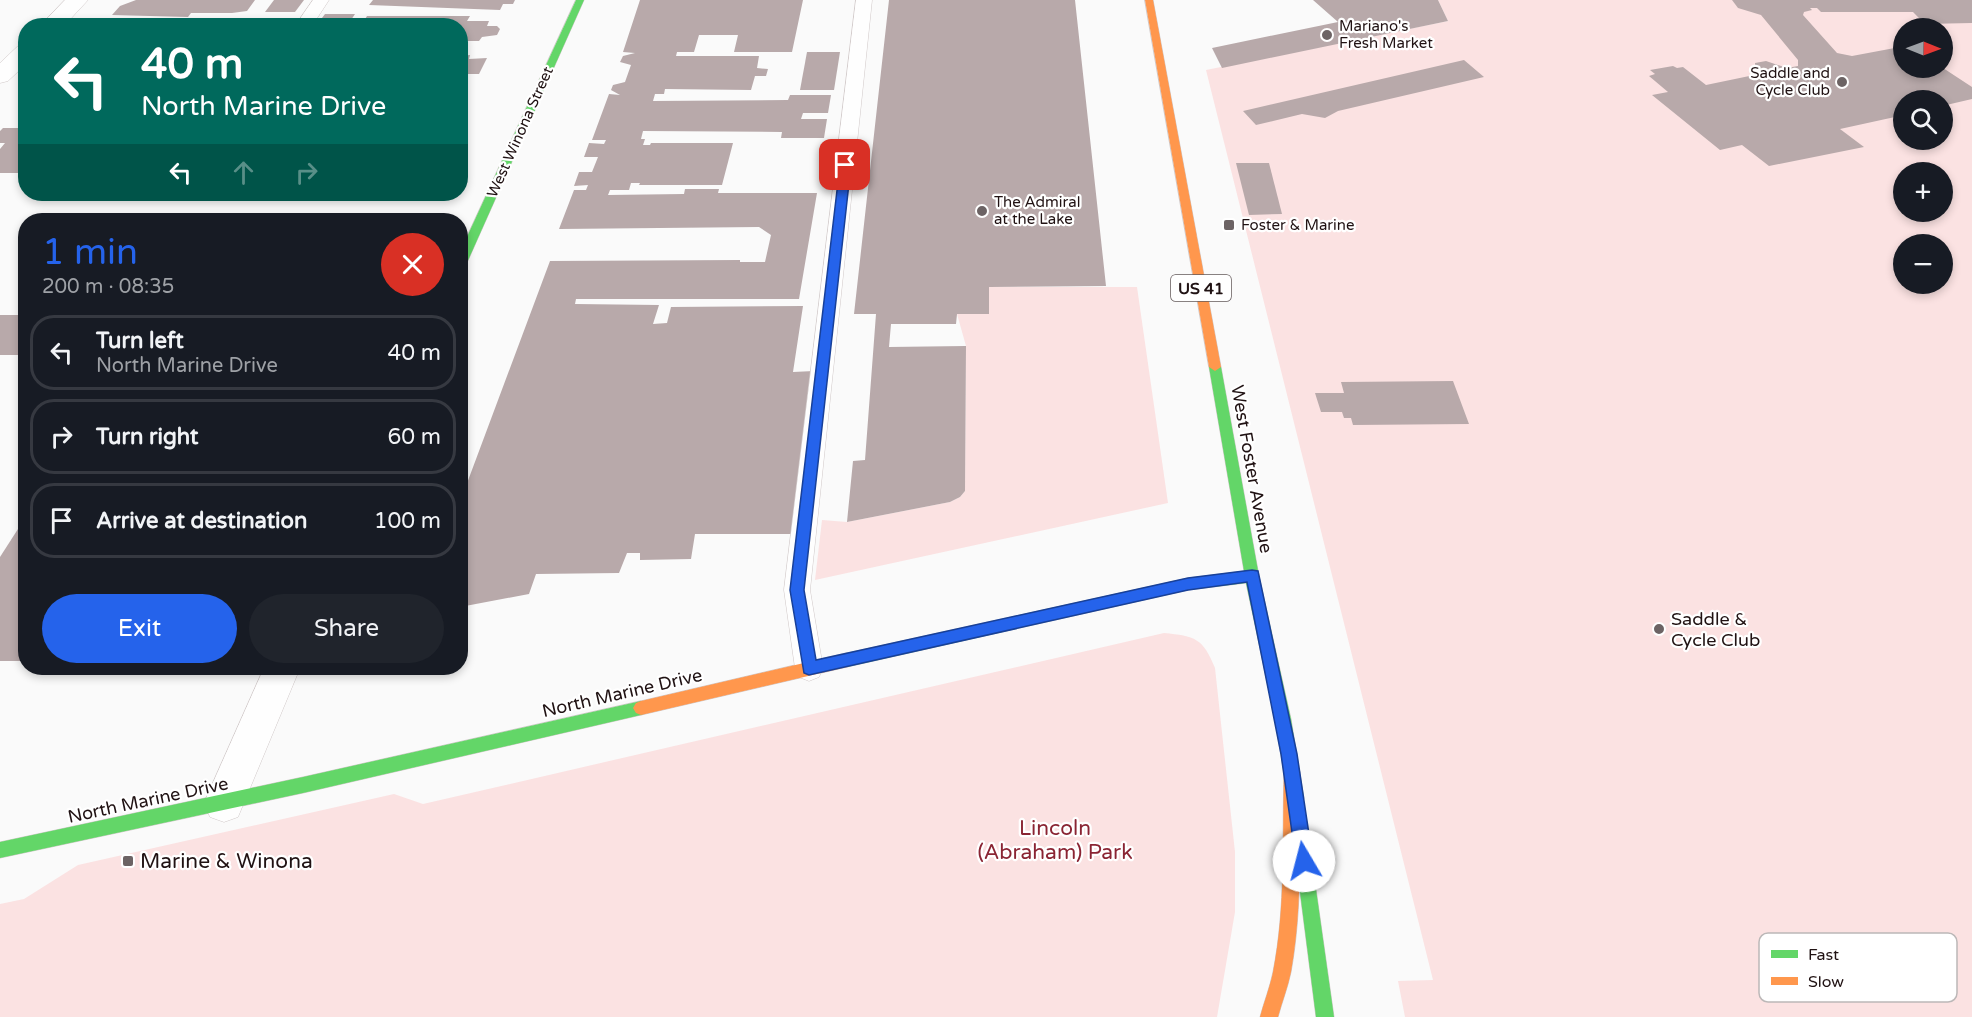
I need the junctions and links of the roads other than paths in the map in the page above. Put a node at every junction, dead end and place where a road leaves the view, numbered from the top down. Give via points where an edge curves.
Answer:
1 (76, 0) edge
2 (321, 0) edge
3 (579, 0) edge
4 (864, 0) edge
5 (1149, 0) edge
6 (59, 18) edge
7 (309, 18) edge
8 (18, 59) edge
9 (0, 76) edge
10 (468, 247) edge
11 (1252, 576) junction
12 (809, 668) junction
13 (279, 675) edge
14 (1292, 772) junction
15 (224, 802) junction
16 (0, 850) edge
17 (1269, 1017) edge
18 (1325, 1017) edge

1 - 6 street
2 - 7 lane
3 - 10 main road, West Winona Street
4 - 12 lane via 797,590
5 - 11 main road, West Foster Avenue / US 41
8 - 9 street
11 - 12 main road, North Marine Drive via 1177,587
11 - 14 main road, West Foster Avenue / US 41
12 - 15 main road, North Marine Drive
13 - 15 street
14 - 17 main road, US 41 via 1287,937
14 - 18 main road, West Foster Avenue / US 41
15 - 16 main road, North Marine Drive

